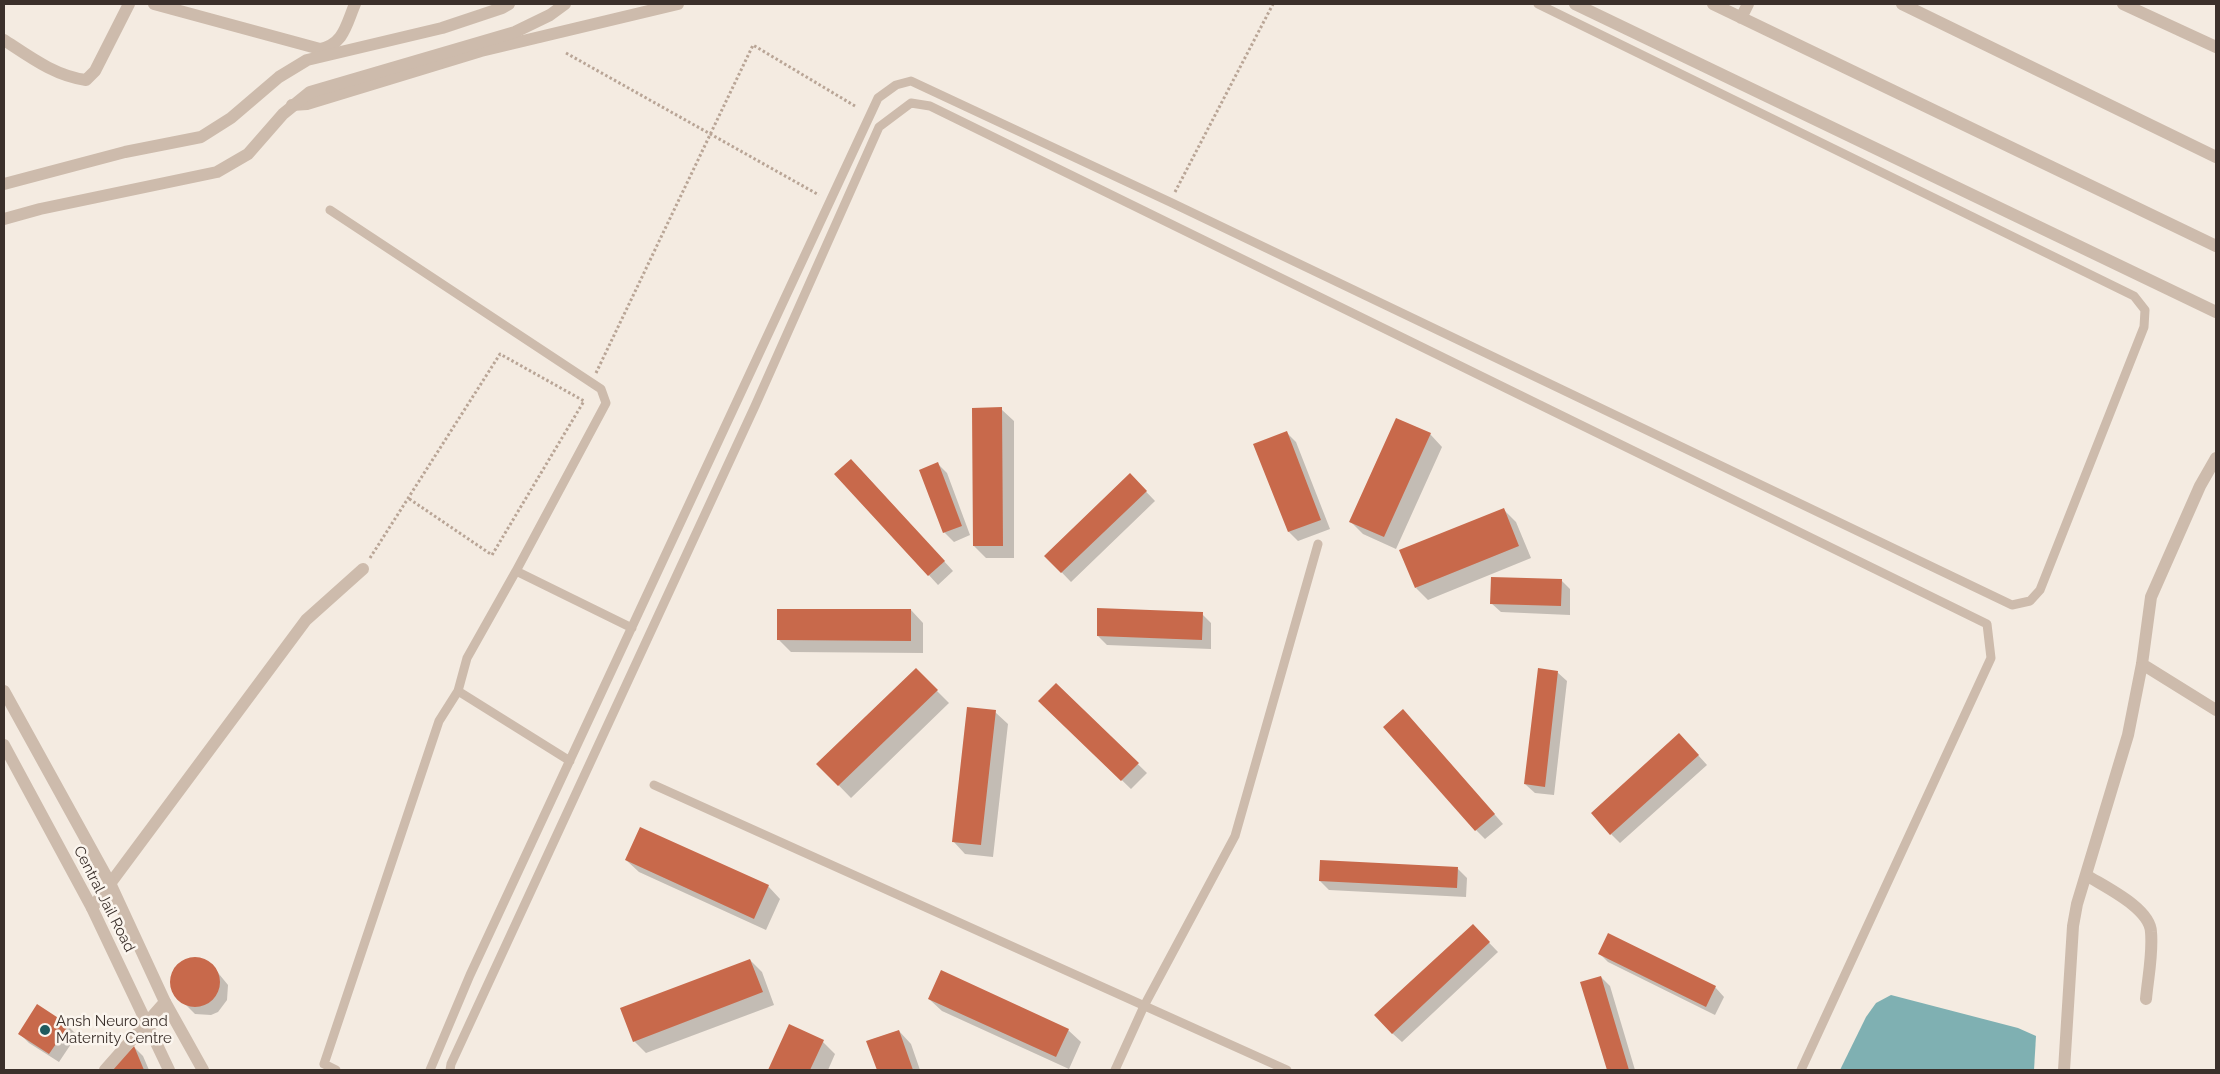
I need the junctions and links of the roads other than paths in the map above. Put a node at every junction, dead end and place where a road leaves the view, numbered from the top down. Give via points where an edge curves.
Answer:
1 (129, 4) edge
2 (154, 4) edge
3 (354, 4) edge
4 (509, 4) edge
5 (564, 4) edge
6 (678, 4) edge
7 (1538, 4) edge
8 (1575, 4) edge
9 (1713, 4) edge
10 (1748, 4) edge
11 (1902, 4) edge
12 (2123, 4) edge
13 (1741, 18) junction
14 (4, 40) edge
15 (2215, 44) edge
16 (292, 106) junction
17 (2216, 157) edge
18 (4, 184) edge
19 (330, 210) dead end
20 (4, 219) edge
21 (2216, 246) edge
22 (2216, 312) edge
23 (2216, 458) edge
24 (1318, 544) dead end
25 (363, 570) road end
26 (516, 571) junction
27 (632, 628) junction
28 (2142, 664) junction
29 (4, 691) edge
30 (458, 691) junction
31 (2216, 710) edge
32 (4, 745) edge
33 (570, 761) junction
34 (654, 785) dead end
35 (2086, 875) junction
36 (110, 883) junction
37 (92, 908) junction
38 (2146, 998) dead end
39 (165, 1002) junction
40 (1144, 1006) junction
41 (146, 1023) junction
42 (105, 1070) edge
43 (169, 1070) edge
44 (203, 1070) edge
45 (336, 1070) edge
46 (430, 1070) edge
47 (450, 1070) edge
48 (1115, 1070) edge
49 (1287, 1070) edge
50 (1801, 1070) edge
51 (2064, 1070) edge

1 - 14 street via 95,71 86,80 55,72
2 - 3 street via 320,49 331,47 340,39
4 - 18 street via 442,28 307,60 279,76 231,118 201,137 125,152
5 - 16 street via 550,15 515,32 310,92
6 - 16 street via 481,52
7 - 27 lane via 2134,296 2144,310 2144,327 2040,590 2030,601 2012,605 911,81 896,85 878,98
8 - 22 street
9 - 13 street
10 - 13 street
11 - 17 street
12 - 15 street
13 - 21 street
16 - 20 street via 248,154 217,172
19 - 26 lane via 601,389 606,402
23 - 28 street via 2200,486 2151,597
24 - 40 lane via 1234,836
25 - 36 street via 306,620
26 - 27 lane
26 - 30 lane via 467,658
27 - 33 lane
28 - 31 street
28 - 35 street via 2128,735
29 - 36 street
30 - 33 lane
30 - 45 lane via 439,721 324,1064
32 - 37 street, Central Jail Road
33 - 46 lane via 470,975
34 - 40 lane
35 - 38 street via 2134,905 2146,917 2152,931
35 - 51 street via 2073,926
36 - 37 street
36 - 39 street
37 - 41 street, Central Jail Road
39 - 41 street
39 - 44 street
40 - 48 lane
40 - 49 lane
41 - 42 street
41 - 43 street, Central Jail Road
47 - 50 lane via 751,415 879,127 911,103 930,106 1987,624 1990,658

